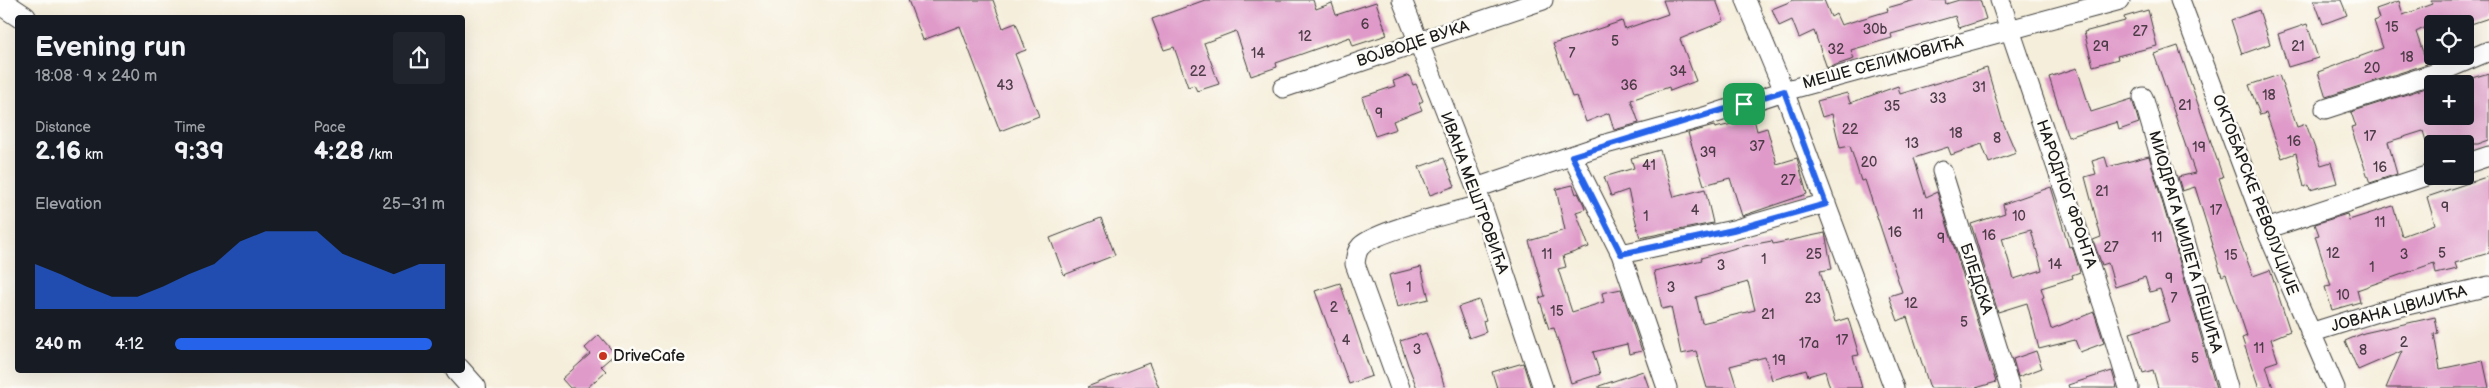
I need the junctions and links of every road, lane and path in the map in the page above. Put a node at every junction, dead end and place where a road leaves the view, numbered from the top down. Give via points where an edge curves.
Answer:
1 (1402, 0) edge
2 (1543, 0) edge
3 (1746, 0) edge
4 (2000, 0) edge
5 (2120, 0) edge
6 (2180, 0) edge
7 (0, 2) edge
8 (20, 15) edge
9 (2010, 28) junction
10 (1417, 42) junction
11 (2489, 51) edge
12 (1282, 88) dead end
13 (1784, 91) junction
14 (2143, 97) dead end
15 (2324, 109) dead end
16 (1572, 156) junction
17 (2489, 156) edge
18 (2474, 161) edge
19 (1942, 171) dead end
20 (2424, 177) edge
21 (1478, 197) junction
22 (1826, 204) junction
23 (2266, 229) junction
24 (1621, 254) junction
25 (2489, 286) edge
26 (2310, 333) junction
27 (461, 373) edge
28 (474, 388) edge
29 (1400, 388) edge
30 (1543, 388) edge
31 (1666, 388) edge
32 (1894, 388) edge
33 (2010, 388) edge
34 (2129, 388) edge
35 (2228, 388) edge
36 (2335, 388) edge

1 - 10 street, ИВАНА МЕШТРОВИЋА
2 - 10 street, ВОЈВОДЕ ВУКА
3 - 13 street
4 - 9 street, НАРОДНОГ ФРОНТА
5 - 9 street, МЕШЕ СЕЛИМОВИЋА
6 - 23 street, ОКТОБАРСКЕ РЕВОЛУЦИЈЕ
7 - 8 main road
9 - 13 street, МЕШЕ СЕЛИМОВИЋА
9 - 34 street, НАРОДНОГ ФРОНТА
10 - 12 street, ВОЈВОДЕ ВУКА
10 - 21 street, ИВАНА МЕШТРОВИЋА
11 - 15 street via 2442,71
13 - 16 street, МЕШЕ СЕЛИМОВИЋА
13 - 22 street
14 - 35 street, МИОДРАГА МИЛЕТА ПЕШИЋА
16 - 21 street, МЕШЕ СЕЛИМОВИЋА
16 - 24 street
17 - 18 street
19 - 33 street, БЛЕДСКА
20 - 23 street
21 - 29 street, МЕШЕ СЕЛИМОВИЋА via 1386,233 1362,245 1357,252 1355,264
21 - 30 street, ИВАНА МЕШТРОВИЋА
22 - 24 street via 1733,230
22 - 32 street
23 - 26 street, ОКТОБАРСКЕ РЕВОЛУЦИЈЕ
24 - 31 street
25 - 26 street, ЈОВАНА ЦВИЈИЋА via 2377,312
26 - 36 street, ОКТОБАРСКЕ РЕВОЛУЦИЈЕ
27 - 28 main road

